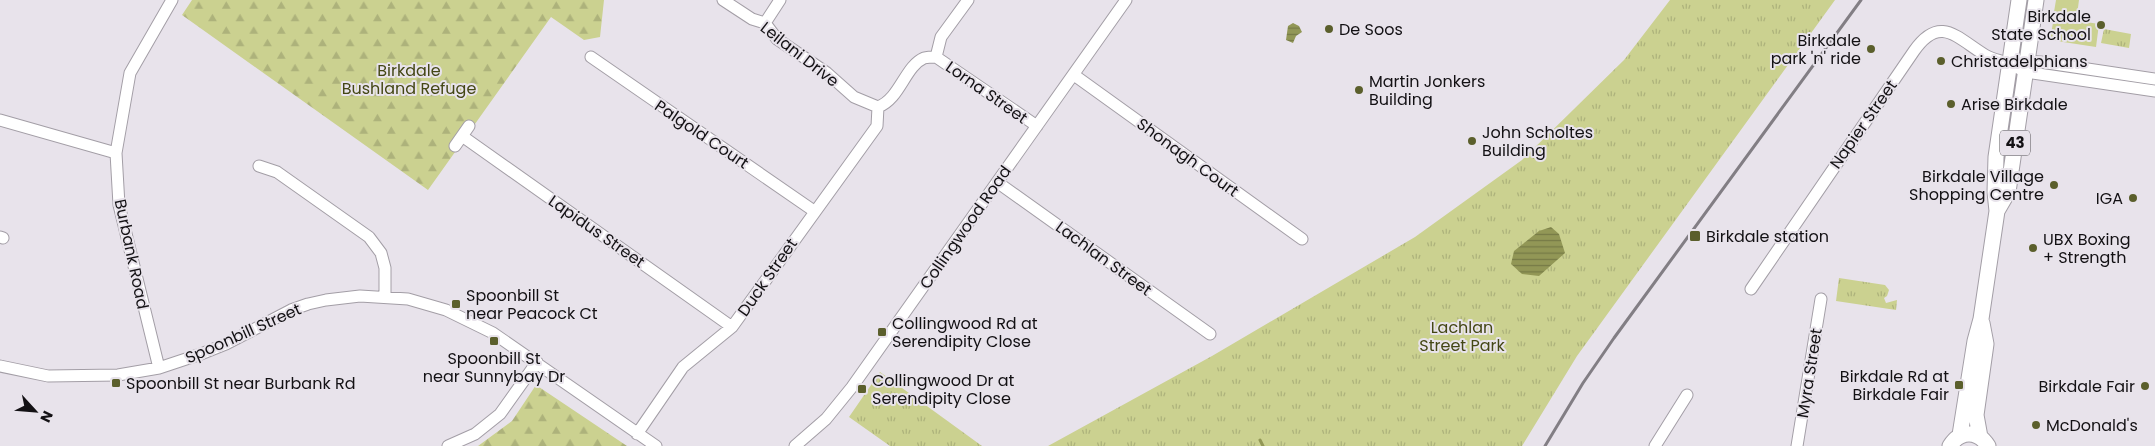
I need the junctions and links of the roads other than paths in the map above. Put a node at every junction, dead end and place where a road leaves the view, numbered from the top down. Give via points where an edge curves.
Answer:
1 (172, 0) edge
2 (723, 0) edge
3 (780, 0) edge
4 (968, 0) edge
5 (1126, 0) edge
6 (2019, 0) edge
7 (2036, 0) edge
8 (765, 23) junction
9 (936, 57) junction
10 (590, 58) dead end
11 (2009, 63) junction
12 (2026, 66) junction
13 (1074, 74) junction
14 (2155, 78) edge
15 (2155, 91) edge
16 (878, 107) junction
17 (0, 120) edge
18 (469, 126) dead end
19 (1037, 126) junction
20 (116, 153) junction
21 (259, 166) dead end
22 (997, 182) junction
23 (814, 211) junction
24 (1997, 211) junction
25 (1302, 239) dead end
26 (1751, 289) dead end
27 (385, 297) junction
28 (1821, 299) dead end
29 (1982, 319) junction
30 (732, 327) junction
31 (1210, 334) dead end
32 (536, 362) junction
33 (0, 366) edge
34 (159, 368) junction
35 (1687, 395) dead end
36 (637, 434) junction
37 (1955, 441) edge
38 (1986, 444) edge
39 (448, 446) edge
40 (656, 446) edge
41 (795, 446) edge
42 (1655, 446) edge
43 (1797, 446) edge

1 - 20 street, Burbank Road via 130,73
2 - 8 street, Leilani Drive via 752,19
3 - 8 street
4 - 9 street via 941,38
5 - 13 street, Collingwood Road
6 - 11 main road, 43
7 - 12 main road, 43
8 - 16 street, Leilani Drive via 777,39 827,73 854,97
9 - 16 street via 924,58 890,100
9 - 19 street, Lorna Street
10 - 23 street, Palgold Court
11 - 12 street
11 - 24 main road, 43 via 1996,157
11 - 26 street, Napier Street via 1991,58 1946,32 1936,31 1927,36
12 - 14 street
12 - 15 street
12 - 24 main road, 43 via 2008,192
13 - 19 street, Collingwood Road
13 - 25 street, Shonagh Court
16 - 23 street, Duck Street via 877,126
17 - 20 street
18 - 30 street, Lapidus Street via 458,141
19 - 22 street, Collingwood Road
20 - 34 street, Burbank Road via 119,206
21 - 27 street via 277,172 369,237 380,253
22 - 31 street, Lachlan Street
22 - 41 street, Collingwood Road via 834,411
23 - 30 street, Duck Street
24 - 29 main road, 43
27 - 32 street, Spoonbill Street via 435,305 459,315
27 - 34 street, Spoonbill Street via 340,298 308,304 226,344
28 - 43 street, Myra Street
29 - 37 main road, 43
29 - 38 main road, 43 via 1986,344 1976,416
30 - 36 street, Duck Street via 683,368
32 - 36 street, Spoonbill Street
32 - 39 street via 500,414 475,434
33 - 34 street, Spoonbill Street via 23,372 76,377 118,375
35 - 42 street
36 - 40 street, Spoonbill Street
37 - 38 main road via 1974,434

